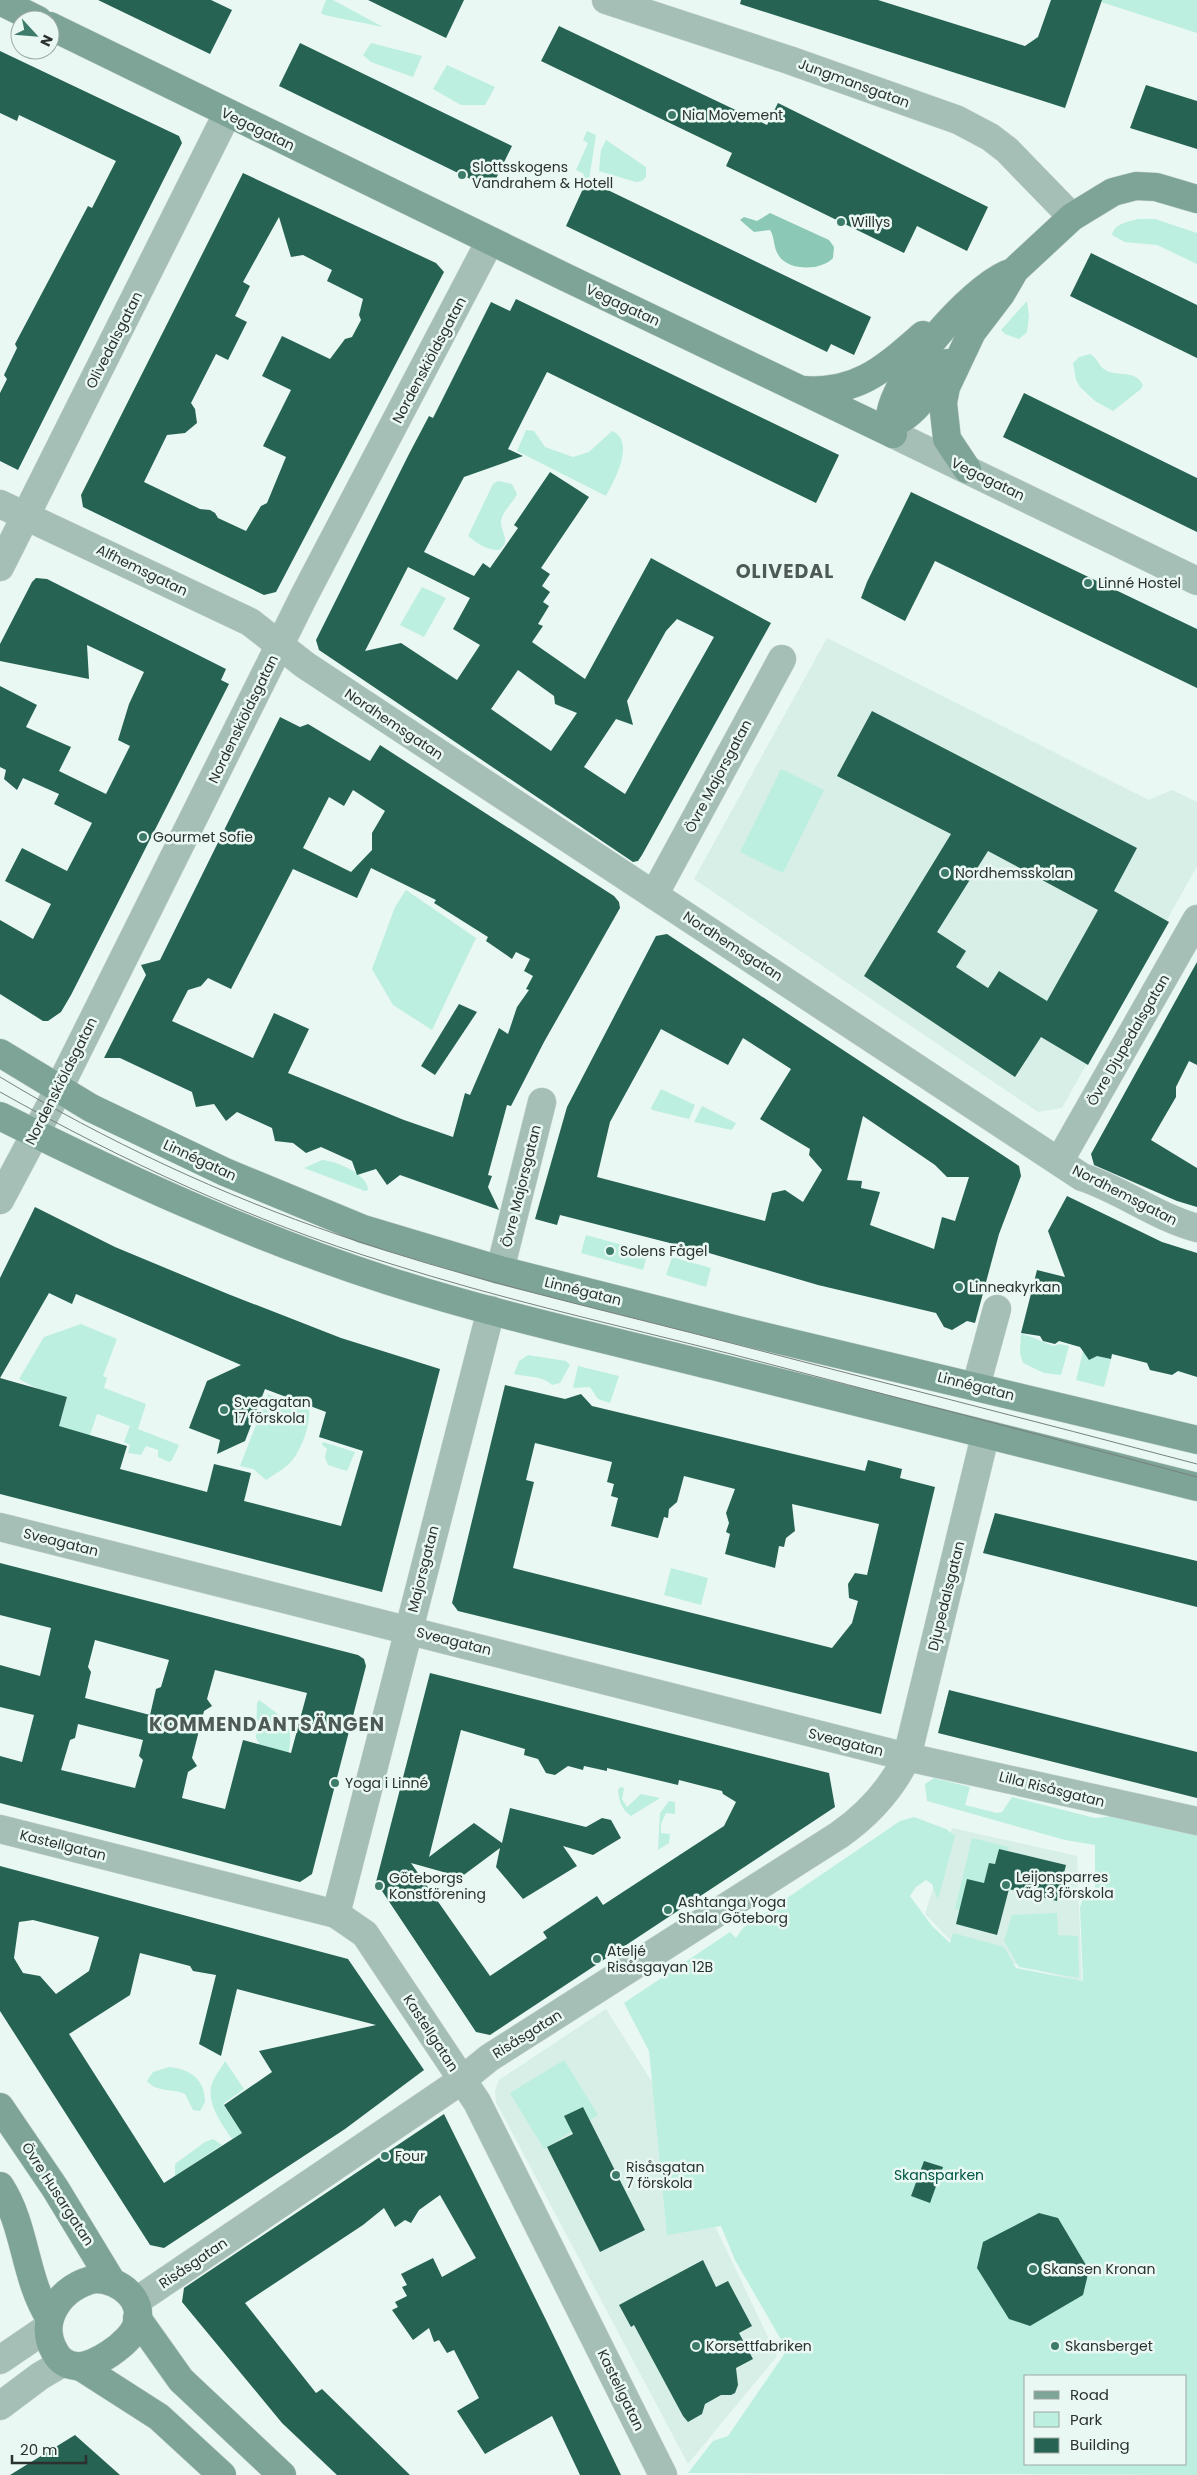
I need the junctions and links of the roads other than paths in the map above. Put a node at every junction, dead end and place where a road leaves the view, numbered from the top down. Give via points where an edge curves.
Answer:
1 (606, 0) edge
2 (0, 1) edge
3 (18, 10) edge
4 (60, 31) edge
5 (227, 114) junction
6 (1197, 199) edge
7 (1072, 217) junction
8 (490, 241) junction
9 (966, 321) junction
10 (936, 354) junction
11 (801, 390) junction
12 (887, 429) junction
13 (967, 469) junction
14 (0, 504) edge
15 (26, 515) junction
16 (0, 567) edge
17 (1197, 581) edge
18 (280, 644) junction
19 (782, 658) dead end
20 (654, 895) junction
21 (1197, 919) edge
22 (0, 1053) edge
23 (58, 1089) junction
24 (542, 1102) dead end
25 (0, 1116) edge
26 (35, 1134) junction
27 (1060, 1160) junction
28 (0, 1200) edge
29 (1197, 1228) edge
30 (500, 1270) junction
31 (997, 1309) dead end
32 (490, 1310) junction
33 (976, 1386) junction
34 (985, 1436) junction
35 (1197, 1440) edge
36 (1197, 1487) edge
37 (0, 1527) edge
38 (408, 1630) junction
39 (907, 1757) junction
40 (1197, 1821) edge
41 (0, 1829) edge
42 (336, 1914) junction
43 (462, 2080) junction
44 (0, 2107) edge
45 (0, 2186) edge
46 (112, 2282) junction
47 (136, 2310) junction
48 (48, 2323) junction
49 (0, 2360) edge
50 (73, 2365) junction
51 (0, 2406) edge
52 (222, 2475) edge
53 (282, 2475) edge
54 (663, 2475) edge

1 - 7 street, Jungmansgatan via 958,120 1007,150
2 - 3 street
4 - 5 street, Vegagatan
5 - 8 street, Vegagatan
5 - 15 street, Olivedalsgatan
6 - 7 street via 1156,187 1136,186 1105,196
7 - 9 street via 1024,261 992,280
8 - 11 street, Vegagatan
8 - 18 street, Nordenskiöldsgatan
9 - 10 street
9 - 10 street via 939,322
10 - 11 street via 889,365 856,384 822,391
10 - 12 street via 898,393
10 - 13 street via 946,387 944,427 952,449
11 - 12 street, Vegagatan
12 - 13 street, Vegagatan
13 - 17 street, Vegagatan
14 - 15 street, Alfhemsgatan
15 - 16 street, Olivedalsgatan
15 - 18 street, Alfhemsgatan via 250,622
18 - 20 street, Nordhemsgatan via 305,664
18 - 23 street, Nordenskiöldsgatan
19 - 20 street, Övre Majorsgatan
20 - 27 street, Nordhemsgatan
21 - 27 street, Övre Djupedalsgatan
22 - 23 street, Linnégatan
23 - 26 street, Nordenskiöldsgatan
23 - 30 street, Linnégatan via 268,1192 363,1229
24 - 30 street, Övre Majorsgatan
25 - 26 street
26 - 28 street, Nordenskiöldsgatan
26 - 32 street via 267,1238 389,1281
27 - 29 street, Nordhemsgatan via 1082,1176 1179,1223
30 - 33 street, Linnégatan
31 - 33 street
32 - 34 street
32 - 38 street, Majorsgatan
33 - 35 street, Linnégatan
34 - 36 street
34 - 39 street, Djupedalsgatan
37 - 38 street, Sveagatan
38 - 39 street, Sveagatan
38 - 42 street, Majorsgatan
39 - 40 street, Lilla Risåsgatan
39 - 43 street, Risåsgatan via 897,1778 859,1821 489,2058
41 - 42 street, Kastellgatan
42 - 43 street, Kastellgatan via 365,1934
43 - 47 street, Risåsgatan
43 - 54 street, Kastellgatan via 477,2102
44 - 46 street, Övre Husargatan via 55,2188
45 - 48 street via 19,2224 35,2288
46 - 47 street, Övre Husargatan via 125,2288
46 - 48 street via 96,2279 76,2286 58,2302
47 - 50 street via 136,2326 124,2343 100,2360
47 - 53 street, Övre Husargatan via 181,2380
48 - 49 street
48 - 50 street via 54,2350
50 - 51 street via 40,2376
50 - 52 street via 159,2417

